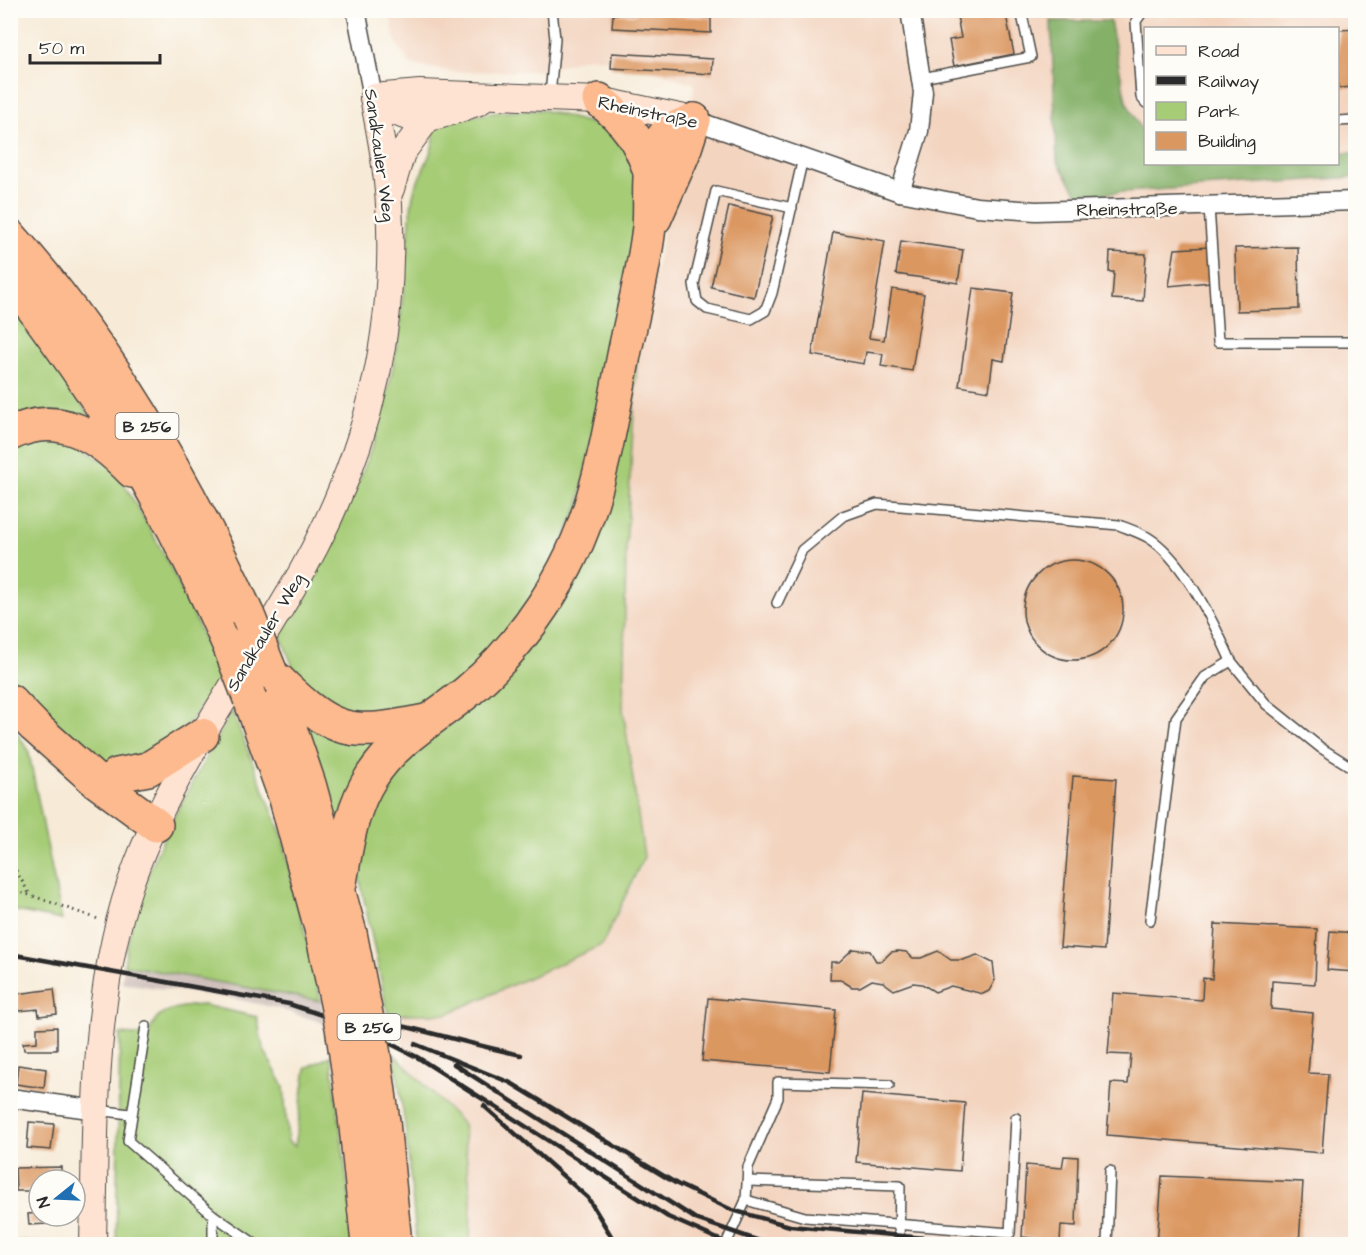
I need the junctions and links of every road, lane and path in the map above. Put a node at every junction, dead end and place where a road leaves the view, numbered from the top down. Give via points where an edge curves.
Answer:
1 (356, 10) edge
2 (552, 10) edge
3 (910, 10) edge
4 (1021, 10) edge
5 (1144, 10) edge
6 (922, 78) junction
7 (373, 97) junction
8 (494, 98) junction
9 (549, 98) junction
10 (599, 100) junction
11 (1144, 101) edge
12 (428, 118) junction
13 (694, 120) junction
14 (1356, 120) edge
15 (1339, 121) edge
16 (803, 158) junction
17 (650, 172) junction
18 (900, 192) junction
19 (1356, 201) edge
20 (389, 203) junction
21 (1209, 207) junction
22 (792, 208) junction
23 (649, 233) junction
24 (10, 236) edge
25 (10, 279) edge
26 (1356, 342) edge
27 (10, 434) edge
28 (160, 500) junction
29 (777, 603) dead end
30 (1231, 662) junction
31 (271, 673) junction
32 (10, 701) edge
33 (426, 721) junction
34 (202, 735) junction
35 (71, 757) junction
36 (1356, 770) edge
37 (117, 775) junction
38 (156, 825) junction
39 (10, 860) edge
40 (339, 888) junction
41 (10, 891) edge
42 (30, 895) junction
43 (1150, 920) dead end
44 (119, 926) junction
45 (336, 933) junction
46 (146, 1026) dead end
47 (890, 1085) dead end
48 (10, 1098) edge
49 (97, 1110) junction
50 (130, 1114) junction
51 (1016, 1118) dead end
52 (369, 1120) junction
53 (1110, 1171) dead end
54 (748, 1181) junction
55 (746, 1200) junction
56 (213, 1215) junction
57 (899, 1224) junction
58 (1010, 1233) junction
59 (93, 1245) edge
60 (213, 1245) edge
61 (255, 1245) edge
62 (368, 1245) edge
63 (395, 1245) edge
64 (726, 1245) edge
65 (899, 1245) edge
66 (1010, 1245) edge
67 (1107, 1245) edge

1 - 7 street, Sandkauler Weg
2 - 9 lane via 555,39
3 - 6 street
4 - 6 lane via 1031,57
5 - 11 lane via 1136,21
6 - 18 street via 919,131
7 - 8 street, Rheinstraße via 420,93
7 - 12 street, Rheinstraße via 392,113
7 - 20 street, Sandkauler Weg
8 - 9 street, Rheinstraße
8 - 12 street, Rheinstraße
9 - 10 street, Rheinstraße
10 - 13 street, Rheinstraße
10 - 17 highway via 632,131
12 - 20 street via 402,153
13 - 16 street, Rheinstraße
13 - 17 highway via 664,135
13 - 23 highway
14 - 15 lane
16 - 18 street, Rheinstraße
16 - 22 lane
17 - 23 highway
18 - 21 street, Rheinstraße via 977,207 1036,211
19 - 21 street, Rheinstraße
20 - 34 street, Sandkauler Weg via 386,313 367,419 353,466 313,552
21 - 26 lane via 1218,342
22 - 22 lane via 765,311 751,319 706,309 697,301 694,284 716,191
23 - 33 highway via 592,503 567,562 550,594 511,648 465,694
24 - 31 highway, B 256, bridge via 86,334 143,418 194,506
25 - 28 highway, B 256 via 92,388
27 - 28 highway via 50,424 86,433 115,454
28 - 45 highway, B 256, bridge via 229,645
29 - 30 lane via 802,550 843,516 877,504 1119,525 1150,538 1178,567 1212,620
30 - 36 lane via 1266,704
30 - 43 lane via 1205,677 1176,718
31 - 33 highway via 311,710 343,727 380,730
31 - 40 highway, B 256
32 - 35 highway
33 - 40 highway via 385,760 364,789 351,824
34 - 37 highway via 148,769
34 - 38 street, Sandkauler Weg
35 - 37 highway
35 - 38 highway via 96,781
37 - 38 highway via 140,787 151,799
38 - 44 street, Sandkauler Weg via 138,862
39 - 42 path
40 - 45 highway, B 256
41 - 42 path
42 - 44 path
44 - 49 street, Sandkauler Weg via 105,997
45 - 52 highway, B 256, bridge via 374,1055
46 - 50 lane
47 - 54 lane via 778,1082 778,1098 748,1167
48 - 49 street
49 - 50 lane
49 - 59 street, Sandkauler Weg
50 - 56 lane via 128,1140
51 - 58 lane
52 - 62 highway, B 256
52 - 63 highway, B 256
53 - 67 lane
54 - 55 lane
54 - 57 lane via 900,1186
55 - 57 lane via 805,1217
55 - 64 lane
56 - 60 lane
56 - 61 lane
57 - 58 lane
57 - 65 lane
58 - 66 lane

